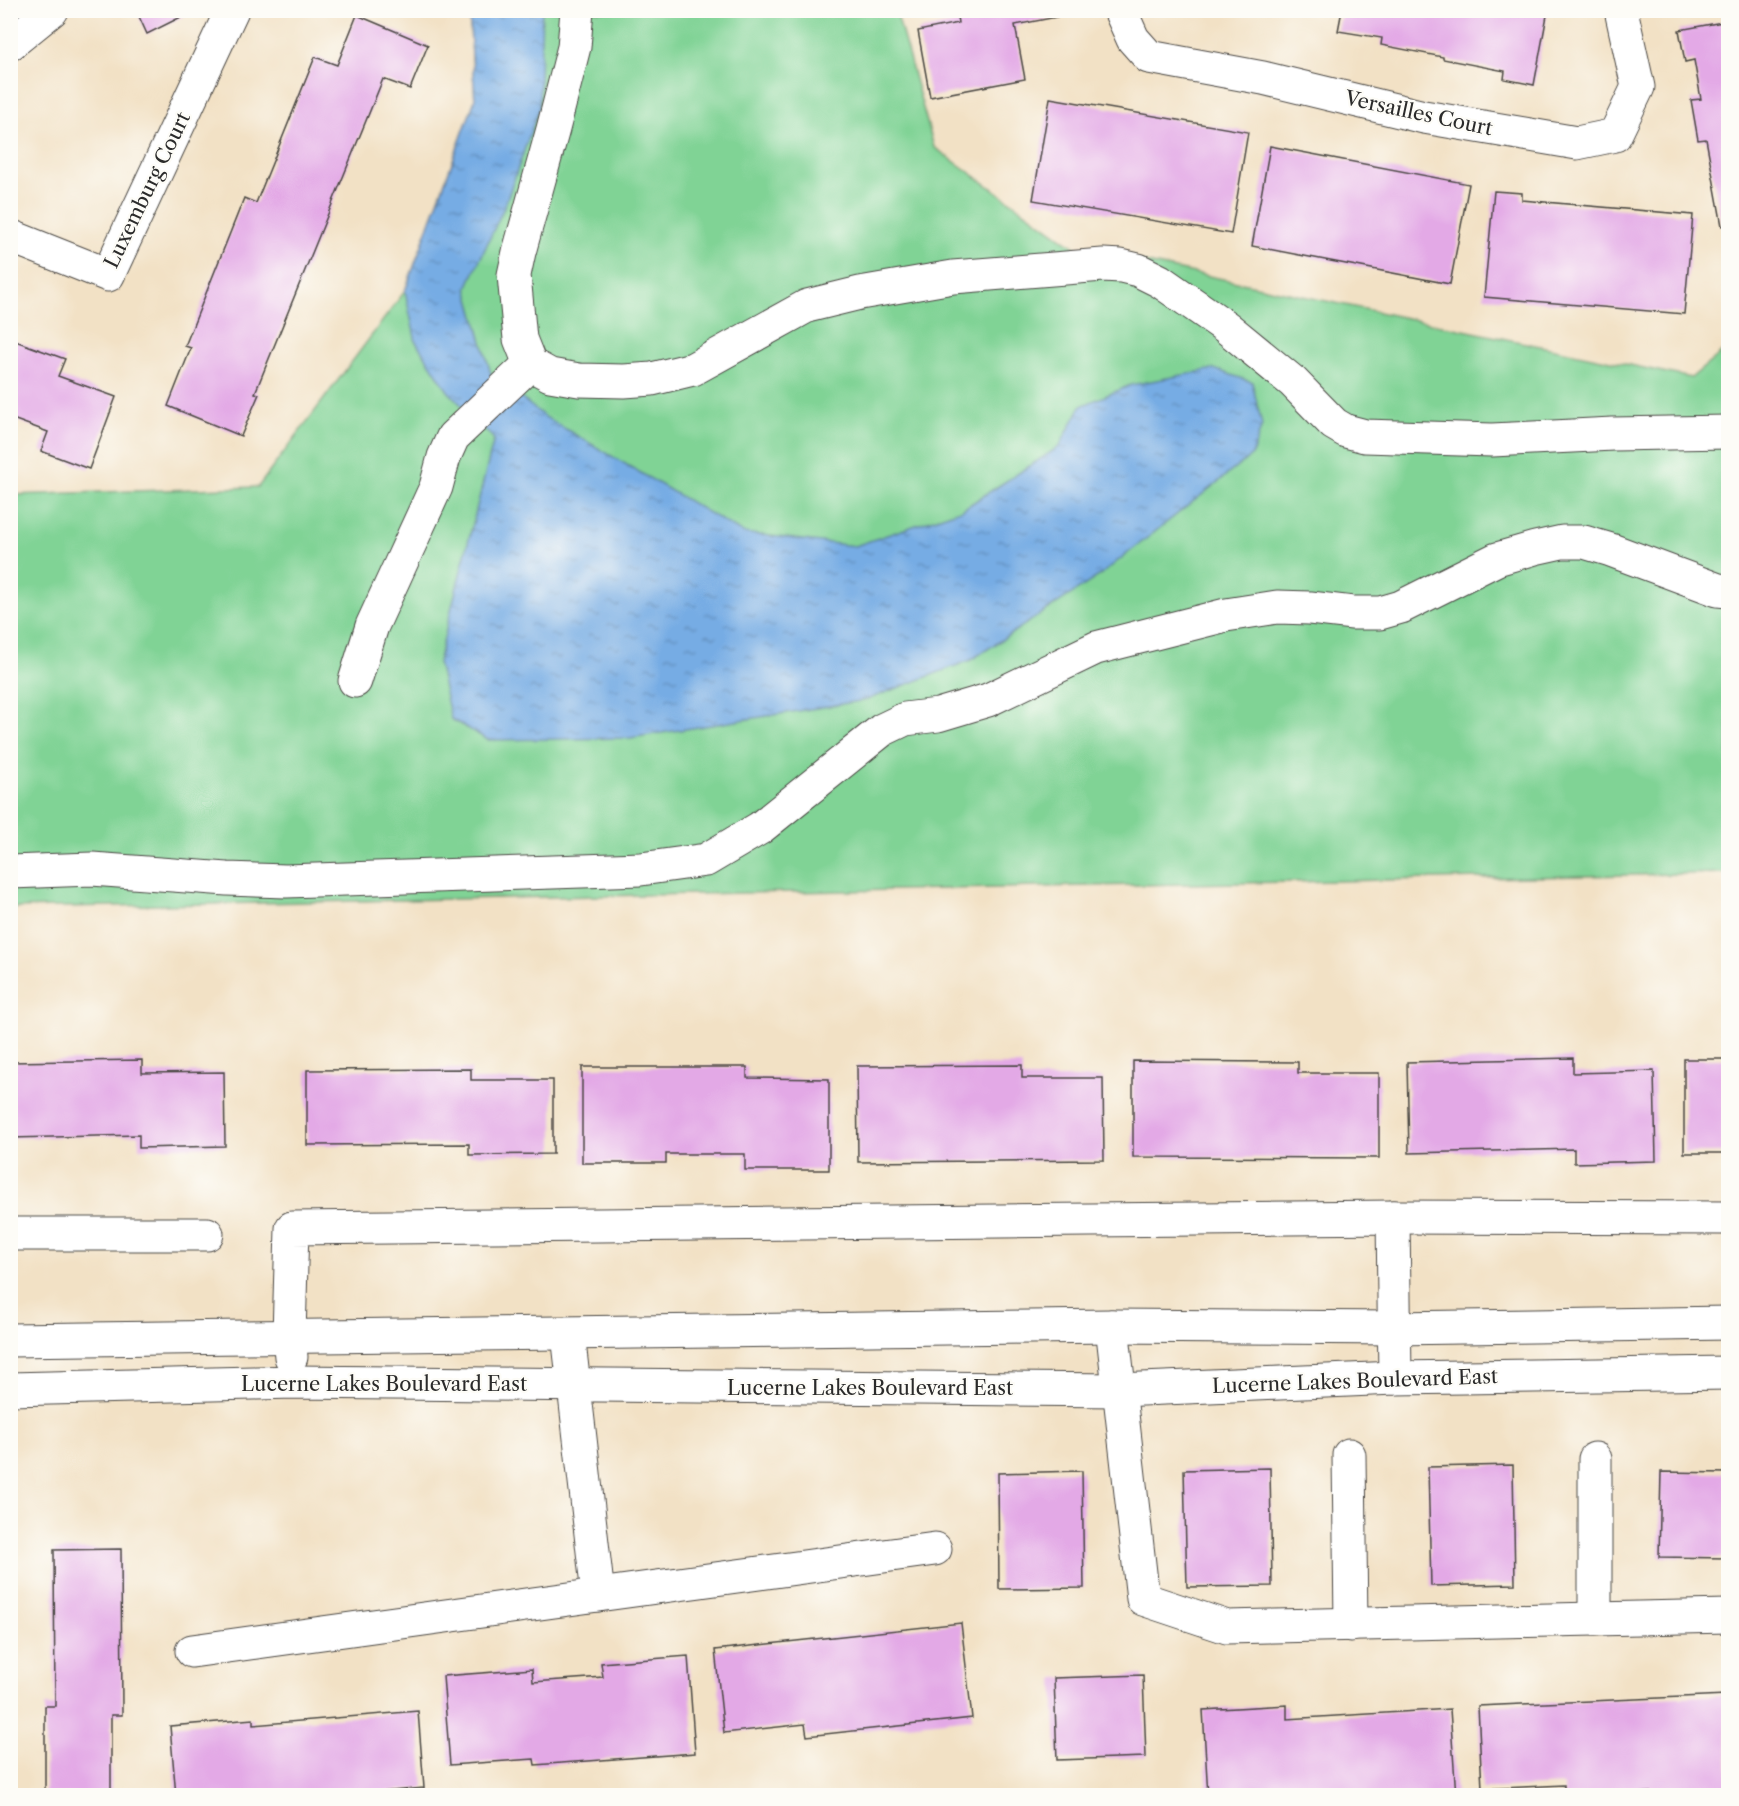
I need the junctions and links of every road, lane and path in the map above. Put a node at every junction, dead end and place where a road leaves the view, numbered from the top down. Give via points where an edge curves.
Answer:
1 (52, 10) edge
2 (232, 10) edge
3 (577, 10) edge
4 (1120, 10) edge
5 (1620, 10) edge
6 (10, 44) edge
7 (10, 236) edge
8 (530, 364) junction
9 (1728, 432) edge
10 (1728, 591) edge
11 (356, 681) dead end
12 (10, 872) edge
13 (1394, 1217) junction
14 (1728, 1218) edge
15 (10, 1234) edge
16 (207, 1234) dead end
17 (1728, 1323) edge
18 (1112, 1326) junction
19 (1394, 1328) junction
20 (568, 1334) junction
21 (289, 1336) junction
22 (10, 1340) edge
23 (1728, 1373) edge
24 (1395, 1378) junction
25 (294, 1382) junction
26 (574, 1385) junction
27 (10, 1389) edge
28 (1119, 1390) junction
29 (1349, 1455) dead end
30 (1595, 1459) dead end
31 (935, 1549) dead end
32 (598, 1595) junction
33 (1728, 1616) edge
34 (1595, 1619) junction
35 (1351, 1625) junction
36 (192, 1651) dead end

1 - 6 street
2 - 7 street, Luxemburg Court via 108,275
3 - 8 street via 574,47 514,275 520,339
4 - 5 street, Versailles Court via 1133,39 1149,57 1263,78 1424,117 1576,143 1615,135 1638,87
8 - 9 street via 550,375 579,380 652,379 693,369 807,306 860,293 953,277 1121,266 1160,281 1226,327 1293,382 1335,424 1356,434 1492,441
8 - 11 street via 453,437 436,487 372,627
10 - 12 street via 1584,542 1562,542 1497,559 1401,607 1380,613 1277,607 1226,615 1096,648 988,700 938,715 905,719 882,730 760,828 706,860 641,868 286,881 92,868
13 - 14 street
13 - 19 street
13 - 21 street via 292,1228
15 - 16 street
17 - 19 street
18 - 19 street
18 - 20 street
18 - 28 street
19 - 24 street
20 - 21 street
20 - 26 street
21 - 22 street
21 - 25 street
23 - 24 street, Lucerne Lakes Boulevard East
24 - 28 street, Lucerne Lakes Boulevard East
25 - 26 street, Lucerne Lakes Boulevard East
25 - 27 street, Lucerne Lakes Boulevard East
26 - 28 street, Lucerne Lakes Boulevard East
26 - 32 street
28 - 35 street via 1143,1599 1227,1627
29 - 35 street
30 - 34 street
31 - 32 street
32 - 36 street
33 - 34 street
34 - 35 street

